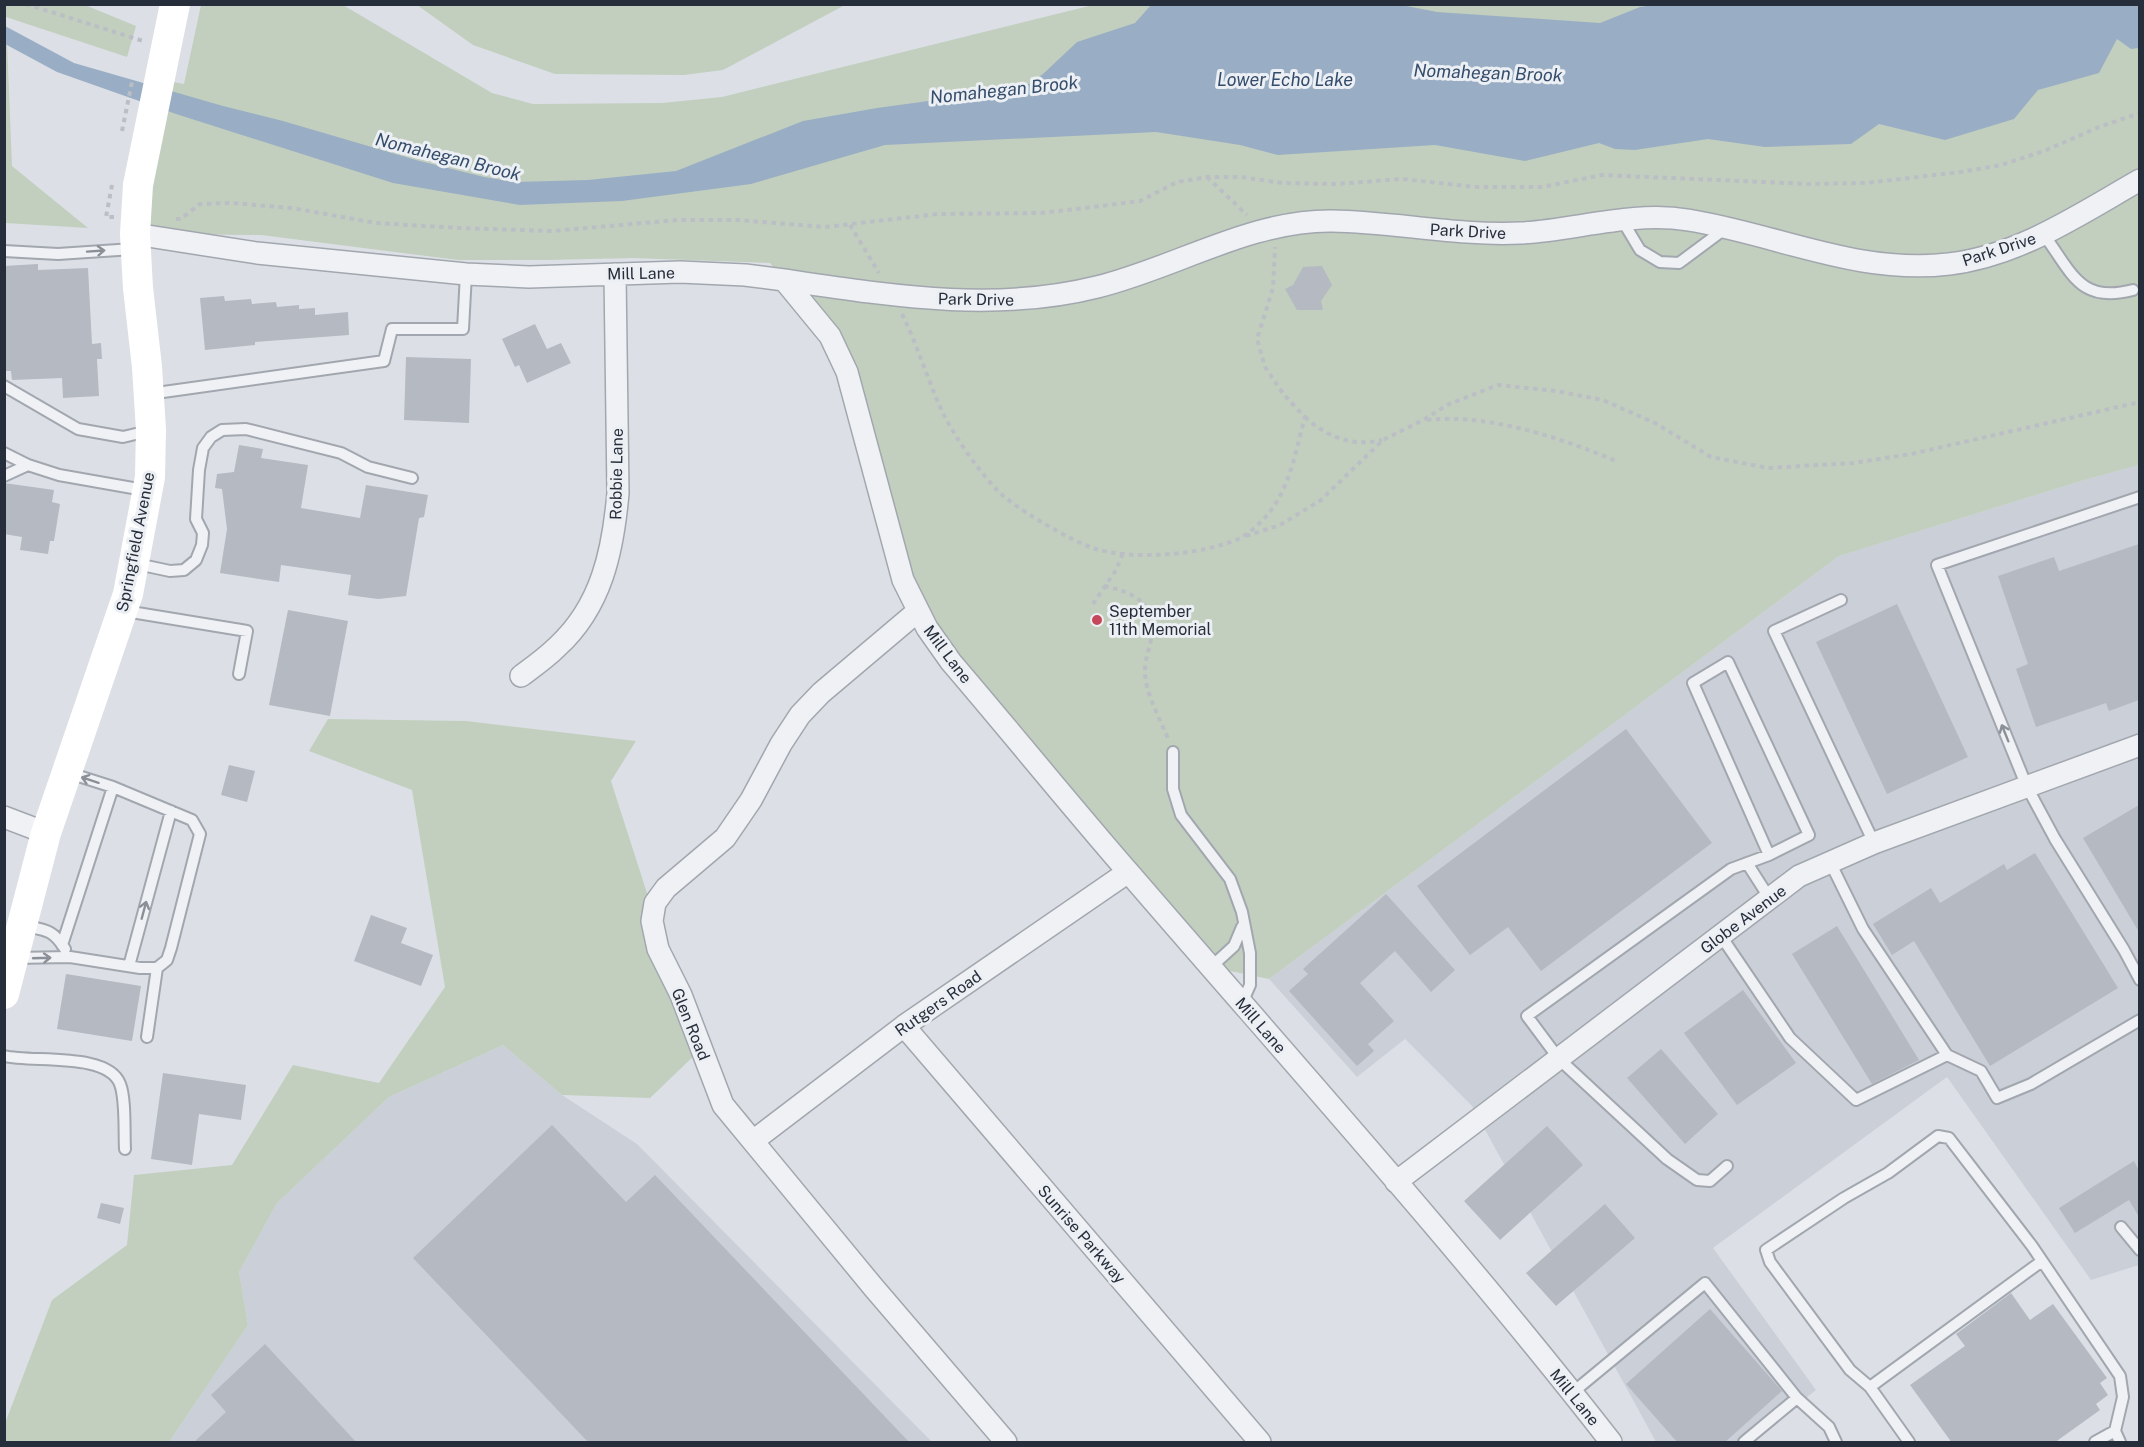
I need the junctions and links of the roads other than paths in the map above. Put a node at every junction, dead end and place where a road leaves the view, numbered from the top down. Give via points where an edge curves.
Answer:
1 (175, 4) edge
2 (2139, 180) edge
3 (1622, 220) junction
4 (1726, 228) junction
5 (2044, 235) junction
6 (135, 241) junction
7 (4, 251) edge
8 (466, 274) junction
9 (615, 274) junction
10 (784, 280) junction
11 (2133, 290) dead end
12 (4, 386) edge
13 (149, 394) junction
14 (151, 430) junction
15 (4, 453) edge
16 (28, 465) junction
17 (4, 476) edge
18 (412, 478) dead end
19 (148, 490) junction
20 (2139, 497) edge
21 (134, 563) junction
22 (1841, 600) dead end
23 (122, 611) junction
24 (918, 611) junction
25 (239, 674) dead end
26 (521, 676) dead end
27 (2138, 748) edge
28 (1173, 752) road end
29 (68, 773) junction
30 (113, 787) junction
31 (2027, 787) junction
32 (171, 811) junction
33 (4, 817) edge
34 (46, 833) junction
35 (1874, 843) junction
36 (1769, 855) junction
37 (1830, 862) junction
38 (1747, 863) junction
39 (1128, 872) junction
40 (1770, 899) junction
41 (1243, 923) junction
42 (22, 926) junction
43 (1721, 936) junction
44 (63, 945) junction
45 (70, 957) junction
46 (14, 958) junction
47 (129, 966) junction
48 (1211, 967) junction
49 (157, 968) junction
50 (2139, 980) edge
51 (4, 994) edge
52 (1242, 1003) junction
53 (2139, 1020) edge
54 (904, 1026) junction
55 (147, 1037) dead end
56 (1947, 1054) junction
57 (4, 1056) edge
58 (1559, 1059) junction
59 (753, 1141) junction
60 (125, 1149) dead end
61 (1727, 1166) dead end
62 (1396, 1182) junction
63 (2121, 1227) dead end
64 (2139, 1250) edge
65 (2042, 1261) junction
66 (1870, 1387) junction
67 (1572, 1393) junction
68 (1797, 1398) junction
69 (2115, 1431) junction
70 (1004, 1442) edge
71 (1260, 1443) edge
72 (1611, 1443) edge
73 (1744, 1443) edge
74 (1836, 1443) edge
75 (1909, 1443) edge
76 (2095, 1443) edge
77 (2120, 1443) edge

1 - 6 main road, Springfield Avenue via 145,83 140,109
2 - 5 street, Park Drive
3 - 4 street, Park Drive via 1651,217
3 - 4 lane via 1640,250 1660,262 1679,263
3 - 10 street, Park Drive via 1519,233 1455,232 1331,221 1298,224 1263,231 1102,286 1024,300 893,296
4 - 5 street, Park Drive via 1851,261 1924,267 1986,256
5 - 11 lane via 2077,281 2089,290 2102,294
7 -> 6 lane via 58,254
6 - 8 street, Mill Lane
6 - 13 main road, Springfield Avenue
8 - 9 street, Mill Lane
8 - 13 lane via 464,329 392,329 384,361
9 - 10 street, Mill Lane via 680,272
9 - 26 street, Robbie Lane via 618,493 608,560 600,588 583,618 558,646
10 - 24 street, Mill Lane via 830,336 847,372 903,580
12 - 14 lane via 78,429 123,437
13 - 14 main road, Springfield Avenue
14 - 19 main road, Springfield Avenue
15 - 16 lane
16 - 17 lane
16 - 19 lane via 59,476
18 - 21 lane via 368,467 341,453 246,429 222,430 211,436 203,448 196,519 203,533 196,561 184,570 170,572
19 - 21 main road, Springfield Avenue
31 -> 20 lane via 1937,565
21 - 23 main road, Springfield Avenue
22 - 35 lane via 1774,631
23 - 25 lane via 247,631
23 - 29 main road, Springfield Avenue
24 - 39 street, Mill Lane via 951,662
24 - 59 street, Glen Road via 800,715 725,838 666,888 655,903 652,921 658,949 681,995 723,1105
27 - 31 street, Globe Avenue
28 - 41 lane via 1173,789 1181,815 1230,879
30 -> 29 lane
29 - 34 main road, Springfield Avenue
30 - 32 lane
30 - 44 lane
31 - 35 street, Globe Avenue
31 - 50 lane
47 -> 32 lane
32 - 49 lane via 192,820 200,834 167,960
33 - 34 street
34 - 42 main road, Springfield Avenue
35 - 37 street, Globe Avenue
36 - 36 lane via 1809,835 1728,662 1693,683
36 - 38 lane
37 - 40 street, Globe Avenue via 1800,876
37 - 56 lane via 1863,929
38 - 40 lane
38 - 58 lane via 1731,869 1527,1016
39 - 48 street, Mill Lane
39 - 54 street, Rutgers Road
40 - 43 street, Globe Avenue
41 - 48 lane via 1234,946
41 - 52 lane via 1250,953 1250,985
42 - 44 lane via 58,936
42 - 46 main road, Springfield Avenue
43 - 56 lane via 1790,1038 1856,1100
43 - 58 street, Globe Avenue
44 - 45 lane
46 -> 45 lane
45 - 47 lane
46 - 51 main road, Springfield Avenue
47 - 49 lane
48 - 52 street, Mill Lane
49 - 55 lane
52 - 62 street, Mill Lane
53 - 56 lane via 2031,1084 1997,1098 1981,1071
54 - 59 street, Rutgers Road
54 - 71 street, Sunrise Parkway
57 - 60 lane via 81,1061 114,1075 122,1087
58 - 61 lane via 1667,1159 1697,1180 1710,1181
58 - 62 street, Globe Avenue
59 - 70 street, Glen Road
62 - 67 street, Mill Lane
63 - 64 lane
65 - 66 lane
65 - 66 lane via 1949,1138 1938,1136 1888,1173 1769,1247 1766,1253 1770,1262 1850,1370
65 - 69 lane via 2120,1376 2123,1397
66 - 75 lane
67 - 68 lane via 1705,1283
67 - 72 street, Mill Lane
68 - 73 lane
68 - 74 lane via 1829,1427
69 - 76 lane
69 - 77 lane

